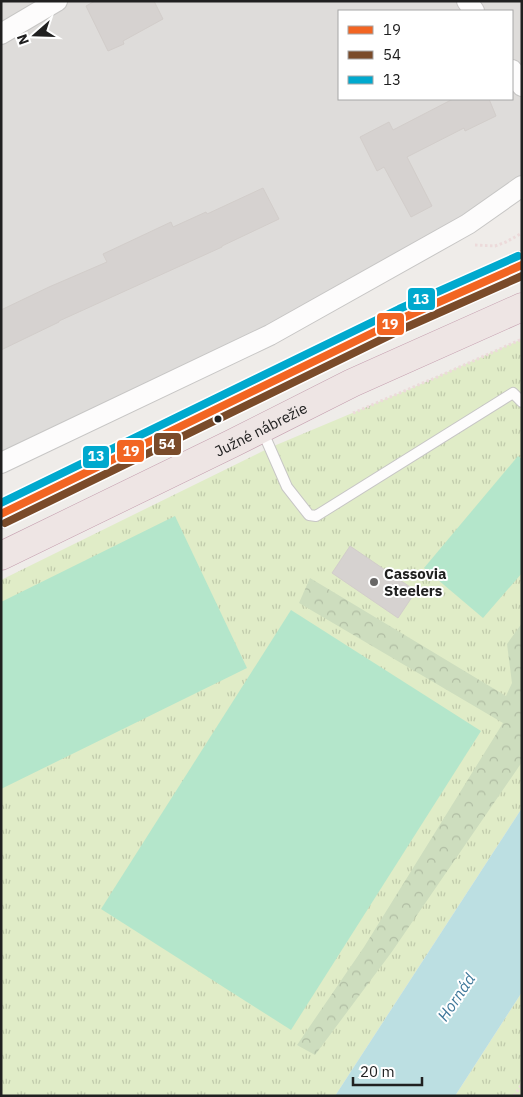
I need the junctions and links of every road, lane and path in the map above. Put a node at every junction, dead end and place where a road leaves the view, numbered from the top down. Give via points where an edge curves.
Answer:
1 (56, 1) edge
2 (1, 34) edge
3 (513, 72) edge
4 (522, 86) edge
5 (522, 186) edge
6 (522, 265) edge
7 (522, 307) edge
8 (522, 339) edge
9 (522, 402) edge
10 (349, 415) dead end
11 (261, 429) junction
12 (1, 463) edge
13 (1, 514) edge
14 (1, 556) edge
15 (522, 1084) edge
16 (514, 1096) edge

1 - 2 street
3 - 4 street
5 - 12 street via 468,224 270,335
6 - 13 highway via 402,318
7 - 11 highway, Južné nábrežie via 352,383
8 - 10 path
9 - 11 lane via 513,393 316,516 309,514 287,487
11 - 14 highway, Južné nábrežie
15 - 16 path

